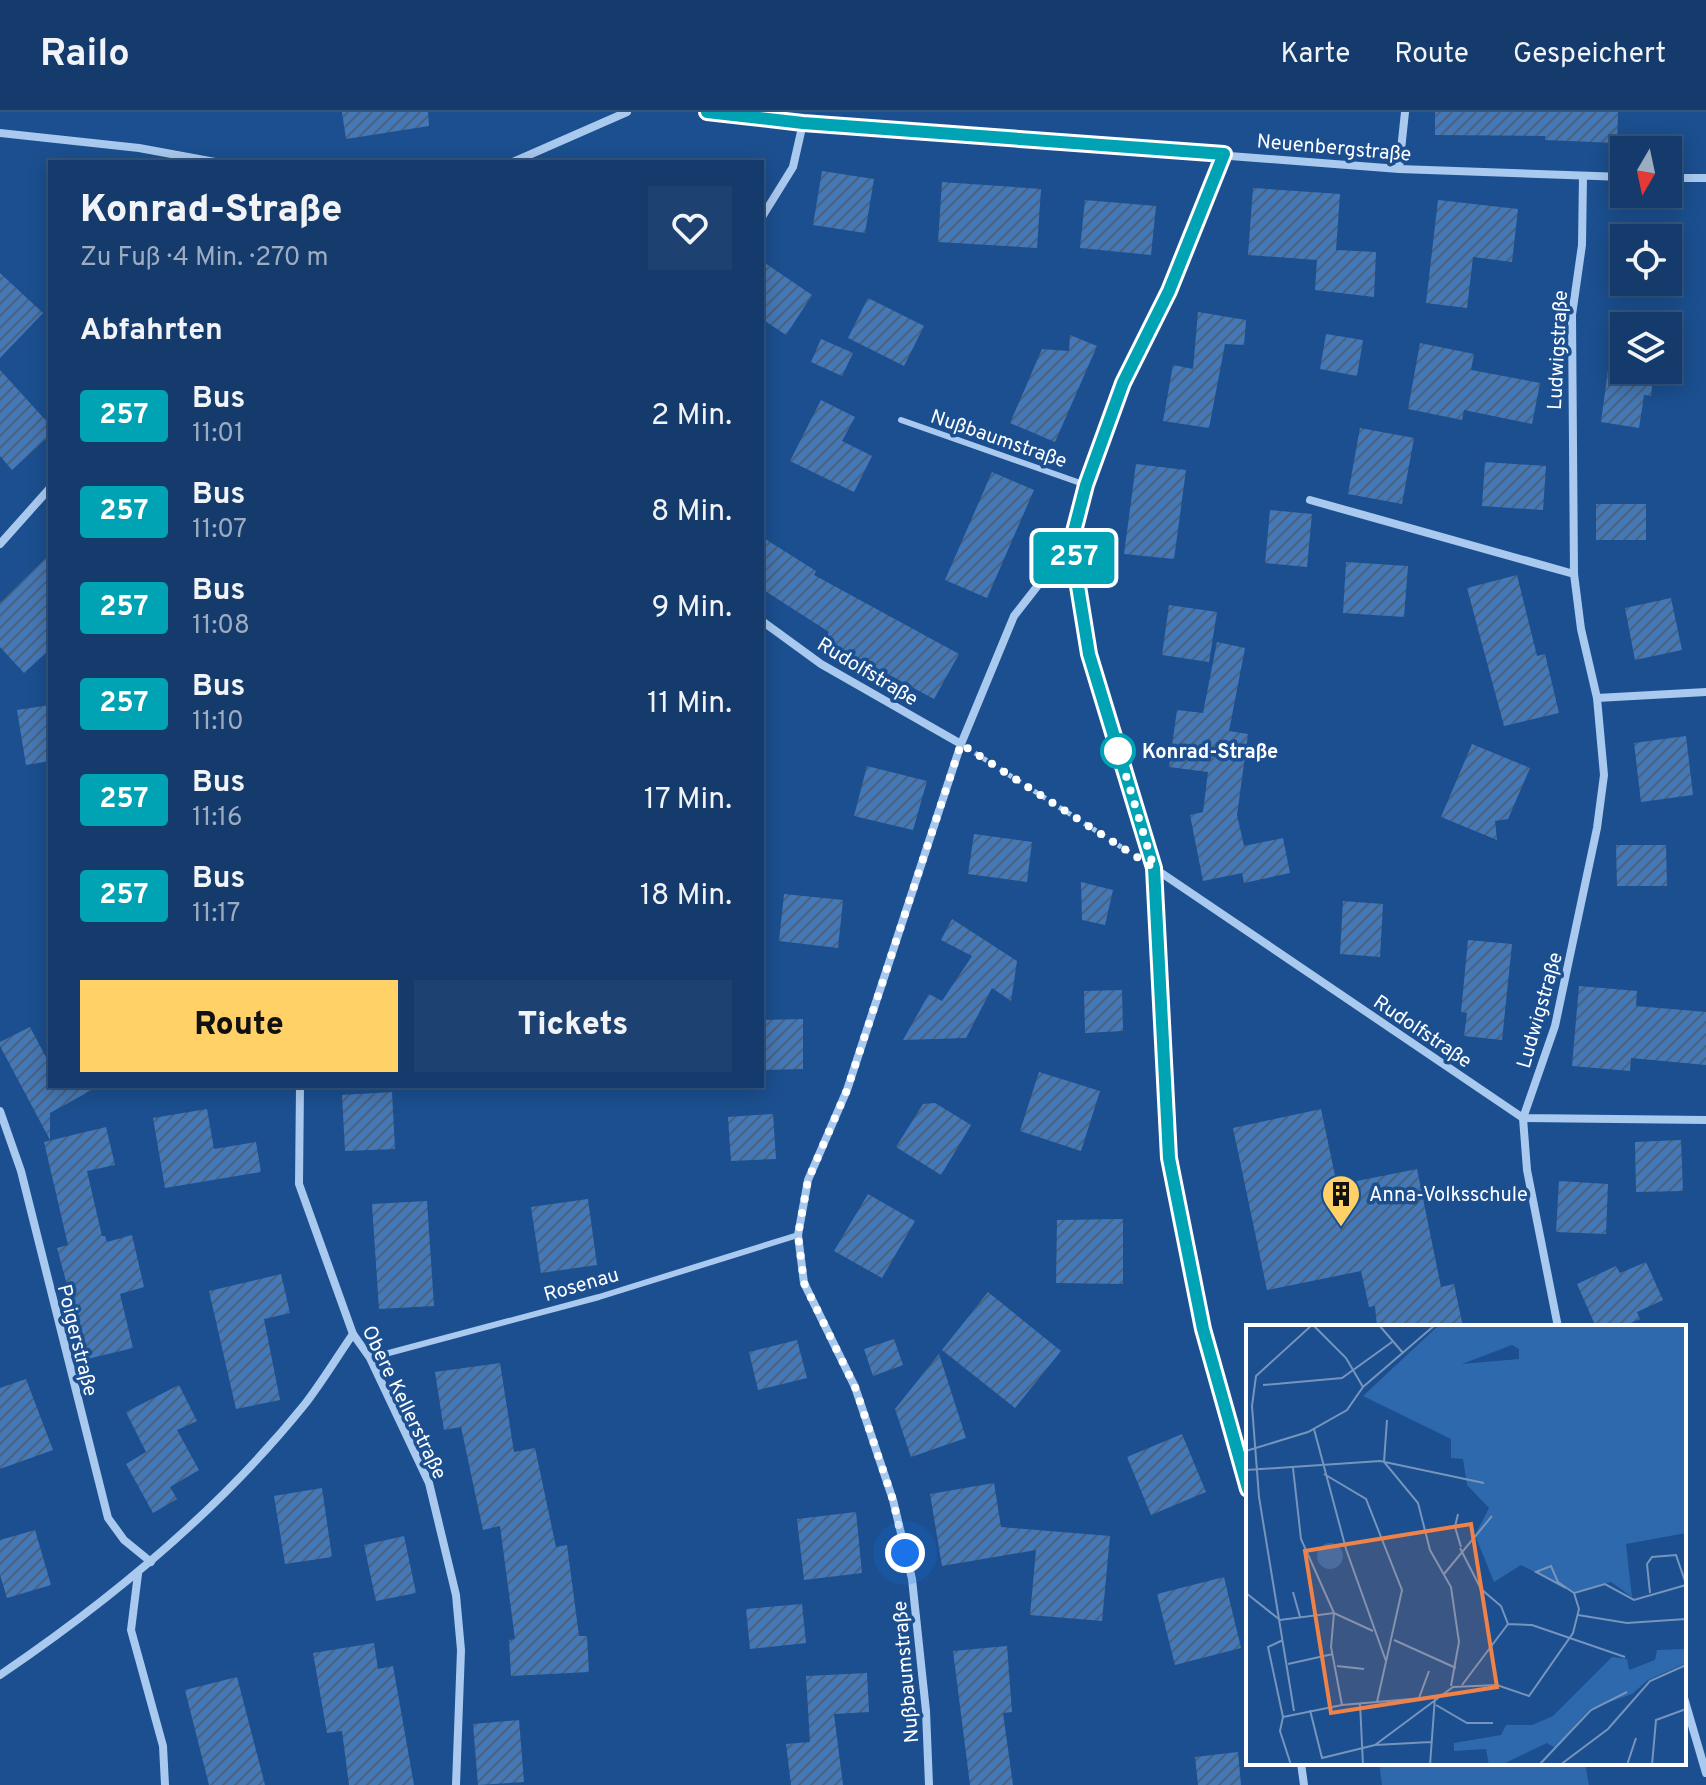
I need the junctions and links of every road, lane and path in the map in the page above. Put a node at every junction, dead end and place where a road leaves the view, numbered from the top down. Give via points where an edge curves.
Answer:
1 (627, 112) edge
2 (707, 112) edge
3 (1405, 112) edge
4 (803, 123) junction
5 (0, 133) edge
6 (1224, 154) junction
7 (204, 160) edge
8 (518, 160) edge
9 (1399, 169) junction
10 (1583, 176) junction
11 (1610, 177) edge
12 (1682, 178) edge
13 (1706, 178) edge
14 (764, 214) edge
15 (901, 420) dead end
16 (1086, 485) junction
17 (48, 490) edge
18 (1310, 500) dead end
19 (1071, 543) junction
20 (0, 544) edge
21 (1574, 574) junction
22 (764, 622) edge
23 (1706, 692) edge
24 (1597, 698) junction
25 (961, 744) junction
26 (1154, 868) junction
27 (300, 1088) edge
28 (0, 1111) edge
29 (1523, 1118) junction
30 (1706, 1120) edge
31 (798, 1235) junction
32 (1558, 1325) edge
33 (353, 1334) junction
34 (370, 1358) junction
35 (1246, 1483) edge
36 (151, 1562) junction
37 (138, 1574) junction
38 (0, 1675) edge
39 (1686, 1705) edge
40 (1301, 1765) edge
41 (1706, 1773) edge
42 (165, 1785) edge
43 (456, 1785) edge
44 (929, 1785) edge
45 (1304, 1785) edge

1 - 8 street
2 - 4 street, Neuenbergstraße
3 - 9 street
4 - 6 street, Neuenbergstraße
4 - 14 street via 793,167
5 - 7 street
6 - 9 street, Neuenbergstraße
6 - 16 street, Nußbaumstraße via 1169,291 1123,383
9 - 10 street, Neuenbergstraße
10 - 11 street, Neuenbergstraße
10 - 21 street, Ludwigstraße via 1582,245 1572,315
12 - 13 street
15 - 16 lane, Nußbaumstraße
16 - 19 street, Nußbaumstraße
17 - 20 street
18 - 21 street
19 - 25 street, Nußbaumstraße via 1014,616
19 - 26 street via 1089,654
21 - 24 street, Ludwigstraße
22 - 25 street, Rudolfstraße via 821,664
23 - 24 street
24 - 29 street, Ludwigstraße via 1604,775 1597,828 1555,1026
25 - 26 path
25 - 31 street, Nußbaumstraße via 847,1090 808,1180
26 - 29 street, Rudolfstraße
26 - 35 street via 1169,1158 1203,1329
27 - 33 street, Obere Kellerstraße via 299,1184
28 - 36 street, Poigerstraße via 21,1171 108,1518
29 - 30 street
29 - 32 street, Ludwigstraße via 1527,1170
31 - 34 lane, Rosenau via 599,1297
31 - 44 street, Nußbaumstraße via 804,1283 855,1387 893,1500 912,1579
33 - 34 street, Obere Kellerstraße
33 - 36 street via 304,1405
34 - 43 street, Obere Kellerstraße via 429,1483 456,1595 461,1650
36 - 37 street
37 - 38 street
37 - 42 street via 131,1630 163,1746
39 - 41 street
40 - 45 street

